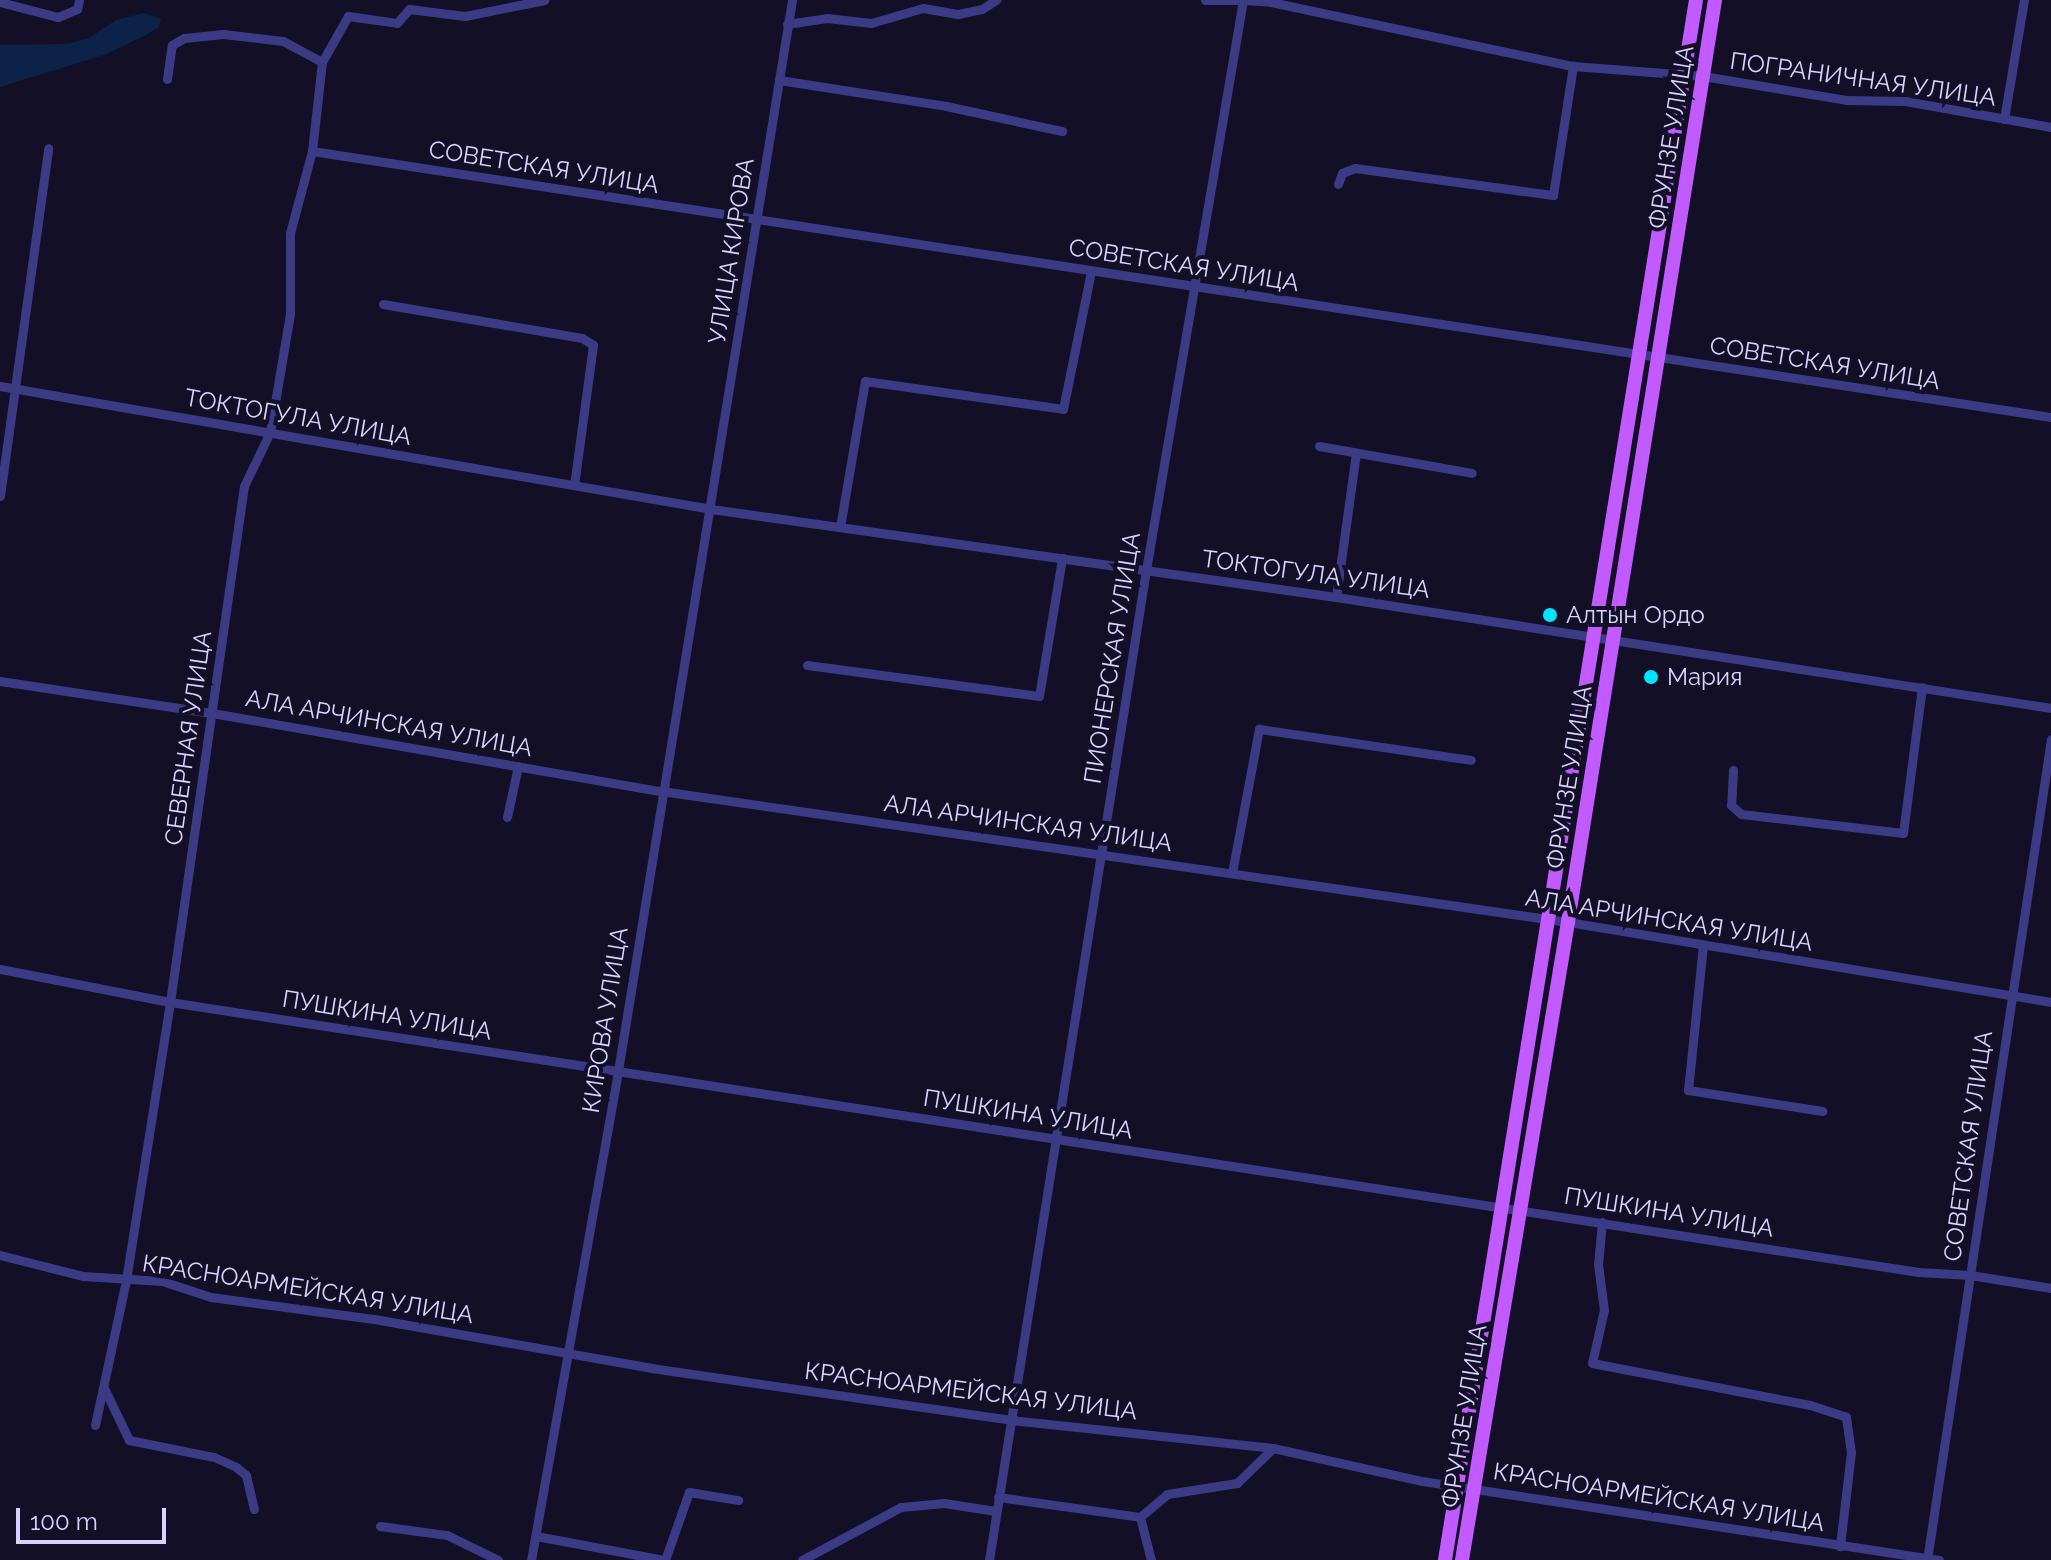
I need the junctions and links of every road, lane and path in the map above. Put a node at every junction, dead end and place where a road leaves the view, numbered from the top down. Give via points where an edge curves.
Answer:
1 (544, 0) edge
2 (792, 0) edge
3 (996, 0) edge
4 (1205, 0) edge
5 (1243, 0) edge
6 (1696, 0) edge
7 (1715, 0) edge
8 (2024, 0) edge
9 (0, 2) edge
10 (78, 5) edge
11 (787, 24) junction
12 (322, 62) junction
13 (1573, 66) junction
14 (1684, 74) junction
15 (1703, 76) junction
16 (167, 79) dead end
17 (779, 80) junction
18 (2004, 119) junction
19 (2051, 127) edge
20 (1062, 131) dead end
21 (48, 148) dead end
22 (312, 151) junction
23 (1338, 184) dead end
24 (756, 221) junction
25 (1091, 271) junction
26 (1194, 287) junction
27 (383, 304) dead end
28 (1639, 355) junction
29 (1658, 358) junction
30 (0, 386) edge
31 (15, 387) junction
32 (2051, 417) edge
33 (270, 432) junction
34 (1319, 446) dead end
35 (1356, 453) junction
36 (1472, 473) dead end
37 (574, 485) junction
38 (0, 496) edge
39 (711, 509) junction
40 (840, 527) junction
41 (1062, 558) junction
42 (1146, 570) junction
43 (1336, 597) junction
44 (1594, 637) junction
45 (1613, 640) junction
46 (807, 665) dead end
47 (0, 681) edge
48 (1922, 687) junction
49 (2051, 708) edge
50 (212, 713) junction
51 (2051, 739) edge
52 (1471, 760) dead end
53 (518, 766) junction
54 (1733, 770) dead end
55 (661, 791) junction
56 (507, 817) dead end
57 (1101, 854) junction
58 (1232, 873) junction
59 (1549, 920) junction
60 (1568, 922) junction
61 (1703, 945) junction
62 (0, 969) edge
63 (2010, 996) junction
64 (170, 1002) junction
65 (2051, 1002) edge
66 (618, 1071) junction
67 (1822, 1111) dead end
68 (1058, 1139) junction
69 (1503, 1205) junction
70 (1520, 1207) junction
71 (1602, 1222) junction
72 (0, 1255) edge
73 (1970, 1275) junction
74 (126, 1280) junction
75 (2051, 1288) edge
76 (567, 1352) junction
77 (104, 1386) junction
78 (1011, 1420) junction
79 (95, 1425) dead end
80 (1273, 1448) junction
81 (1457, 1486) junction
82 (1474, 1488) junction
83 (998, 1497) junction
84 (738, 1500) dead end
85 (254, 1509) dead end
86 (995, 1511) junction
87 (1140, 1517) junction
88 (380, 1526) dead end
89 (536, 1536) junction
90 (1840, 1546) junction
91 (1927, 1559) edge
92 (498, 1560) edge
93 (531, 1560) edge
94 (664, 1560) edge
95 (802, 1560) edge
96 (989, 1560) edge
97 (1151, 1560) edge
98 (1445, 1560) edge
99 (1462, 1560) edge
100 (1939, 1560) edge

1 - 12 street via 465,16 409,9 397,23 348,16
2 - 11 street, УЛИЦА КИРОВА
3 - 11 street via 958,14 923,8 871,23 827,18
4 - 5 street, ПОГРАНИЧНАЯ УЛИЦА
5 - 13 street, ПОГРАНИЧНАЯ УЛИЦА
5 - 26 street, ПИОНЕРСКАЯ УЛИЦА
6 - 14 main road, ФРУНЗЕ УЛИЦА
7 - 15 main road, ФРУНЗЕ УЛИЦА
8 - 18 street
9 - 10 street via 58,17
11 - 17 street, УЛИЦА КИРОВА
12 - 16 street via 283,41 223,34 184,38 172,45
12 - 22 street, СЕВЕРНАЯ УЛИЦА
13 - 14 street, ПОГРАНИЧНАЯ УЛИЦА
13 - 23 street via 1553,195 1355,168 1342,173
14 - 15 street, ПОГРАНИЧНАЯ УЛИЦА
14 - 28 main road, ФРУНЗЕ УЛИЦА
15 - 18 street, ПОГРАНИЧНАЯ УЛИЦА
15 - 29 main road, ФРУНЗЕ УЛИЦА
17 - 20 street via 946,106
17 - 24 street, УЛИЦА КИРОВА
18 - 19 street, ПОГРАНИЧНАЯ УЛИЦА
21 - 31 street
22 - 24 street, СОВЕТСКАЯ УЛИЦА
22 - 33 street, СЕВЕРНАЯ УЛИЦА via 290,233 290,314
24 - 25 street, СОВЕТСКАЯ УЛИЦА
24 - 39 street, УЛИЦА КИРОВА
25 - 26 street, СОВЕТСКАЯ УЛИЦА
25 - 40 street via 1063,409 865,381
26 - 28 street, СОВЕТСКАЯ УЛИЦА
26 - 42 street, ПИОНЕРСКАЯ УЛИЦА
27 - 37 street via 582,338 593,345
28 - 29 street, СОВЕТСКАЯ УЛИЦА
28 - 44 main road, ФРУНЗЕ УЛИЦА
29 - 32 street, СОВЕТСКАЯ УЛИЦА
29 - 45 main road, ФРУНЗЕ УЛИЦА
30 - 31 street, ТОКТОГУЛА УЛИЦА
31 - 33 street, ТОКТОГУЛА УЛИЦА
31 - 38 street
33 - 37 street, ТОКТОГУЛА УЛИЦА
33 - 50 street, СЕВЕРНАЯ УЛИЦА via 244,486
34 - 35 street
35 - 36 street
35 - 43 street
37 - 39 street, ТОКТОГУЛА УЛИЦА
39 - 40 street, ТОКТОГУЛА УЛИЦА
39 - 55 street, КИРОВА УЛИЦА
40 - 41 street, ТОКТОГУЛА УЛИЦА
41 - 42 street, ТОКТОГУЛА УЛИЦА
41 - 46 street via 1039,696
42 - 43 street, ТОКТОГУЛА УЛИЦА
42 - 57 street, ПИОНЕРСКАЯ УЛИЦА
43 - 44 street, ТОКТОГУЛА УЛИЦА
44 - 45 street, ТОКТОГУЛА УЛИЦА
44 - 59 main road, ФРУНЗЕ УЛИЦА
45 - 48 street, ТОКТОГУЛА УЛИЦА
45 - 60 main road, ФРУНЗЕ УЛИЦА
47 - 50 street, АЛА АРЧИНСКАЯ УЛИЦА
48 - 49 street, ТОКТОГУЛА УЛИЦА
48 - 54 street via 1903,833 1741,814 1731,805
50 - 53 street, АЛА АРЧИНСКАЯ УЛИЦА
50 - 64 street, СЕВЕРНАЯ УЛИЦА
51 - 63 street, СОВЕТСКАЯ УЛИЦА
52 - 58 street via 1259,729
53 - 55 street, АЛА АРЧИНСКАЯ УЛИЦА
53 - 56 street
55 - 57 street, АЛА АРЧИНСКАЯ УЛИЦА
55 - 66 street, КИРОВА УЛИЦА
57 - 58 street, АЛА АРЧИНСКАЯ УЛИЦА
57 - 68 street, ПИОНЕРСКАЯ УЛИЦА
58 - 59 street, АЛА АРЧИНСКАЯ УЛИЦА
59 - 60 street, АЛА АРЧИНСКАЯ УЛИЦА
59 - 69 main road, ФРУНЗЕ УЛИЦА
60 - 61 street, АЛА АРЧИНСКАЯ УЛИЦА
60 - 70 main road, ФРУНЗЕ УЛИЦА
61 - 63 street, АЛА АРЧИНСКАЯ УЛИЦА
61 - 67 street via 1688,1090
62 - 64 street, ПУШКИНА УЛИЦА
63 - 65 street, АЛА АРЧИНСКАЯ УЛИЦА
63 - 73 street, СОВЕТСКАЯ УЛИЦА
64 - 66 street, ПУШКИНА УЛИЦА
64 - 74 street, СЕВЕРНАЯ УЛИЦА
66 - 68 street, ПУШКИНА УЛИЦА
66 - 76 street, КИРОВА УЛИЦА
68 - 69 street, ПУШКИНА УЛИЦА
68 - 78 street, ПИОНЕРСКАЯ УЛИЦА
69 - 70 street, ПУШКИНА УЛИЦА
69 - 81 main road, ФРУНЗЕ УЛИЦА
70 - 71 street, ПУШКИНА УЛИЦА
70 - 82 main road, ФРУНЗЕ УЛИЦА
71 - 73 street, ПУШКИНА УЛИЦА via 1918,1272
71 - 90 street via 1598,1264 1604,1310 1592,1363 1810,1405 1846,1417 1851,1452
72 - 74 street, КРАСНОАРМЕЙСКАЯ УЛИЦА via 83,1276
73 - 75 street, ПУШКИНА УЛИЦА
73 - 91 street, СОВЕТСКАЯ УЛИЦА
74 - 76 street, КРАСНОАРМЕЙСКАЯ УЛИЦА via 162,1281 211,1297
74 - 77 street, СЕВЕРНАЯ УЛИЦА
76 - 78 street, КРАСНОАРМЕЙСКАЯ УЛИЦА
76 - 89 street, КИРОВА УЛИЦА
77 - 79 street, СЕВЕРНАЯ УЛИЦА
77 - 85 street via 129,1440 214,1457 236,1467 246,1475
78 - 80 street, КРАСНОАРМЕЙСКАЯ УЛИЦА
78 - 83 street, ПИОНЕРСКАЯ УЛИЦА
80 - 81 street, КРАСНОАРМЕЙСКАЯ УЛИЦА
80 - 87 street via 1237,1483 1167,1494
81 - 82 street, КРАСНОАРМЕЙСКАЯ УЛИЦА
81 - 98 main road, ФРУНЗЕ УЛИЦА
82 - 90 street, КРАСНОАРМЕЙСКАЯ УЛИЦА
82 - 99 main road, ФРУНЗЕ УЛИЦА
83 - 86 street, ПИОНЕРСКАЯ УЛИЦА
83 - 87 street
84 - 94 street via 689,1492
86 - 95 street via 944,1503 901,1507
86 - 96 street, ПИОНЕРСКАЯ УЛИЦА
87 - 97 street
88 - 92 street via 447,1535
89 - 93 street, КИРОВА УЛИЦА
89 - 94 street
90 - 91 street, КРАСНОАРМЕЙСКАЯ УЛИЦА
91 - 100 street, КРАСНОАРМЕЙСКАЯ УЛИЦА

